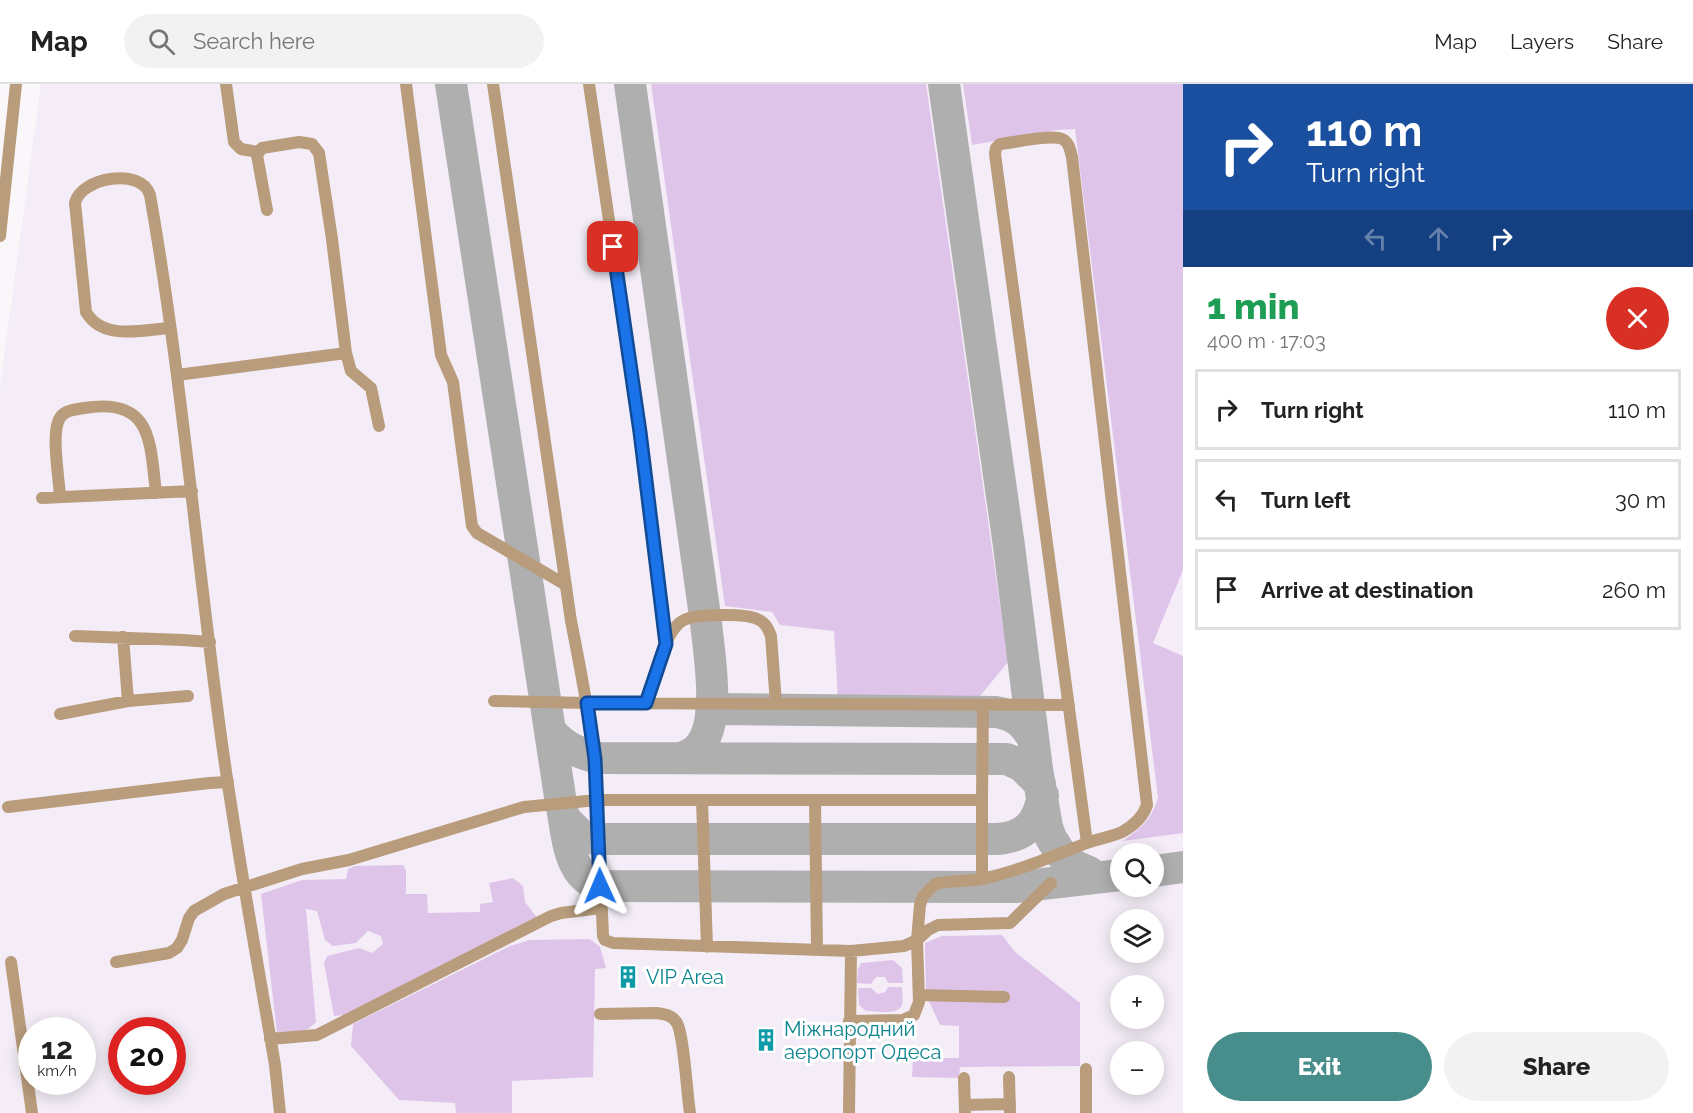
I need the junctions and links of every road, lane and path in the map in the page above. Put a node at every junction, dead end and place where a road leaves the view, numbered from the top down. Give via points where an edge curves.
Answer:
1 (16, 84) edge
2 (226, 84) edge
3 (406, 84) edge
4 (493, 84) edge
5 (589, 84) edge
6 (258, 152) junction
7 (267, 210) dead end
8 (0, 236) edge
9 (170, 328) junction
10 (346, 353) junction
11 (177, 375) junction
12 (380, 426) dead end
13 (192, 491) junction
14 (156, 493) junction
15 (60, 497) junction
16 (42, 498) dead end
17 (566, 585) junction
18 (75, 636) dead end
19 (123, 637) junction
20 (210, 642) junction
21 (666, 644) junction
22 (188, 696) dead end
23 (128, 701) junction
24 (494, 701) dead end
25 (587, 703) junction
26 (646, 703) junction
27 (776, 704) junction
28 (983, 705) junction
29 (1069, 705) junction
30 (60, 714) dead end
31 (228, 782) junction
32 (597, 800) junction
33 (702, 800) junction
34 (815, 800) junction
35 (982, 800) junction
36 (8, 807) dead end
37 (1087, 843) junction
38 (982, 879) junction
39 (1051, 883) dead end
40 (246, 888) junction
41 (602, 908) junction
42 (917, 940) junction
43 (707, 947) junction
44 (817, 950) junction
45 (851, 951) junction
46 (11, 962) dead end
47 (116, 962) dead end
48 (919, 995) junction
49 (1004, 997) dead end
50 (600, 1014) dead end
51 (849, 1021) junction
52 (270, 1039) junction
53 (1086, 1069) dead end
54 (1009, 1077) dead end
55 (964, 1078) dead end
56 (1010, 1108) edge
57 (965, 1109) edge
58 (1087, 1112) edge
59 (32, 1113) edge
60 (280, 1113) edge
61 (690, 1113) edge
62 (849, 1113) edge

1 - 8 lane
2 - 6 lane via 234,142 241,149
3 - 17 lane via 441,355 453,381 472,526 477,533
4 - 17 lane
5 - 21 lane via 640,432
6 - 7 lane
6 - 10 lane via 299,142 312,144 319,153
9 - 9 lane via 108,330 86,312 75,203 78,194 88,186 133,179 148,187
9 - 11 lane
10 - 11 lane
10 - 12 lane via 351,371 371,388
11 - 13 lane
13 - 14 lane
13 - 20 lane
14 - 15 lane
14 - 15 lane via 152,455 143,423 130,412 95,406 67,411 59,420 56,434
15 - 16 lane
17 - 25 lane
18 - 19 lane
19 - 20 lane
19 - 23 lane
20 - 31 lane
21 - 26 lane
21 - 27 lane via 673,630 689,619 748,616 762,621 773,644
22 - 23 lane
23 - 30 lane
24 - 25 lane
25 - 26 lane
25 - 32 lane
26 - 27 lane
27 - 28 lane
28 - 29 lane
28 - 35 lane
29 - 37 lane
29 - 37 lane via 994,154 1000,144 1051,137 1064,140 1072,157 1146,805 1144,813 1123,832
31 - 36 lane
31 - 40 lane
32 - 33 lane
32 - 40 lane via 524,807
32 - 41 lane
33 - 34 lane
33 - 43 lane
34 - 35 lane
34 - 44 lane
35 - 38 lane
37 - 38 lane
38 - 42 lane via 940,882 931,887 920,901
39 - 42 lane via 1010,923 938,925
40 - 47 lane via 224,894 194,911 182,940 169,953
40 - 52 lane
41 - 43 lane via 603,936 608,942
41 - 52 lane via 551,916 318,1035
42 - 45 lane via 904,946
42 - 48 lane
43 - 44 lane
44 - 45 lane
45 - 51 lane
46 - 59 lane
48 - 49 lane
48 - 51 lane via 914,1015 903,1020
50 - 61 lane via 656,1013 676,1021
51 - 62 lane
52 - 60 lane
53 - 58 lane
54 - 56 lane
55 - 57 lane
56 - 57 lane

